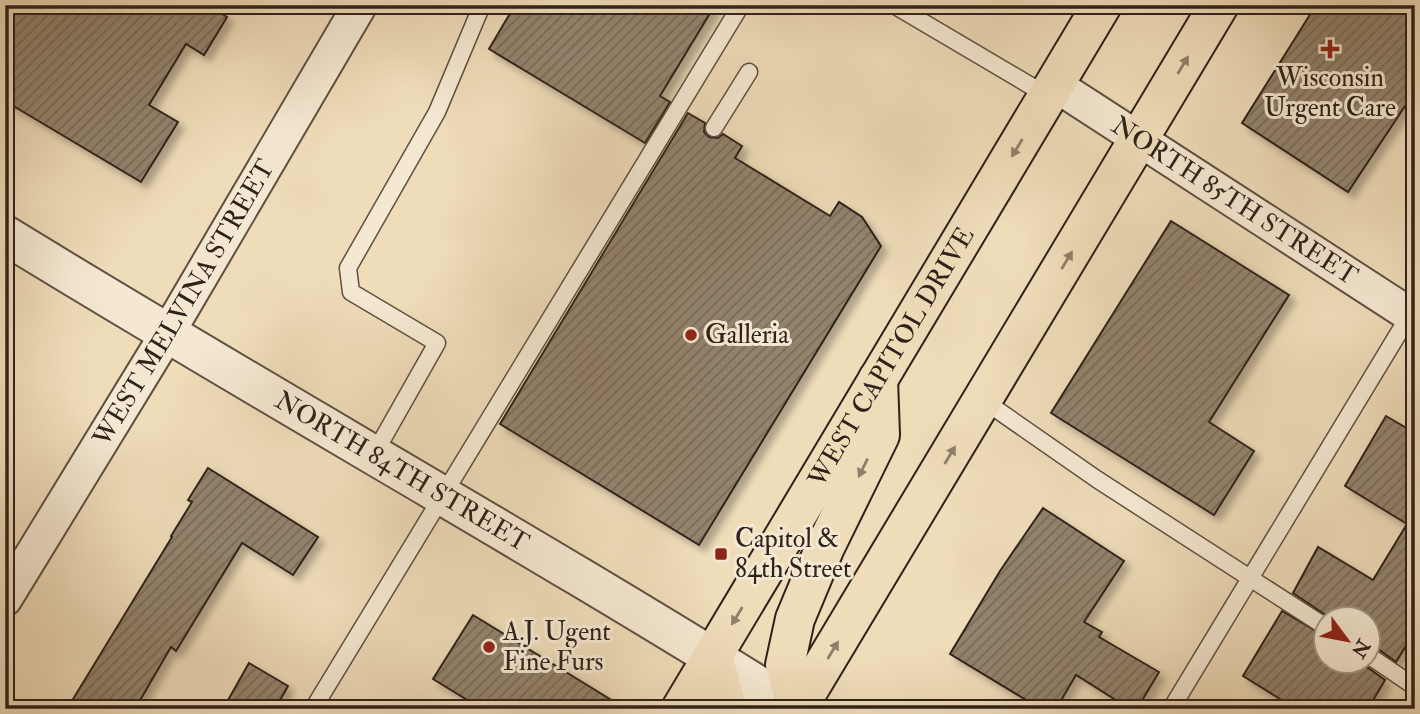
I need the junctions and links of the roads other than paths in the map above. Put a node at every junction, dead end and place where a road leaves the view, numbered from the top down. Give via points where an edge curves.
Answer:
1 (359, 5) edge
2 (482, 5) edge
3 (741, 5) edge
4 (894, 5) edge
5 (1102, 5) edge
6 (1219, 5) edge
7 (749, 72) dead end
8 (1051, 90) junction
9 (714, 128) dead end
10 (1140, 138) junction
11 (5, 235) edge
12 (1413, 313) edge
13 (167, 334) junction
14 (878, 380) junction
15 (983, 400) junction
16 (373, 456) junction
17 (441, 496) junction
18 (1251, 577) junction
19 (5, 599) edge
20 (1312, 618) edge
21 (713, 656) junction
22 (1382, 666) edge
23 (1415, 687) edge
24 (313, 709) edge
25 (681, 709) edge
26 (722, 709) edge
27 (797, 709) edge
28 (1171, 709) edge

1 - 13 street, WEST MELVINA STREET
2 - 16 lane via 437,112 348,268 351,292 437,343
3 - 17 lane
4 - 8 lane
5 - 8 main road, WEST CAPITOL DRIVE
10 -> 6 main road
7 - 9 lane
8 - 10 street, NORTH 85TH STREET
8 -> 14 main road, WEST CAPITOL DRIVE
10 - 12 street, NORTH 85TH STREET
15 -> 10 main road
11 - 13 street, NORTH 84TH STREET
12 - 18 lane
13 - 16 street, NORTH 84TH STREET
13 - 19 street, WEST MELVINA STREET
14 -> 21 main road, WEST CAPITOL DRIVE
14 -> 27 main road via 880,435 795,619 785,665
15 - 18 lane
27 -> 15 main road
16 - 17 street, NORTH 84TH STREET
17 - 21 street, NORTH 84TH STREET
17 - 24 lane
18 - 20 lane
18 - 28 lane
21 - 25 main road, WEST CAPITOL DRIVE
21 - 26 main road via 726,700
21 - 27 street, NORTH 84TH STREET
22 - 23 lane

